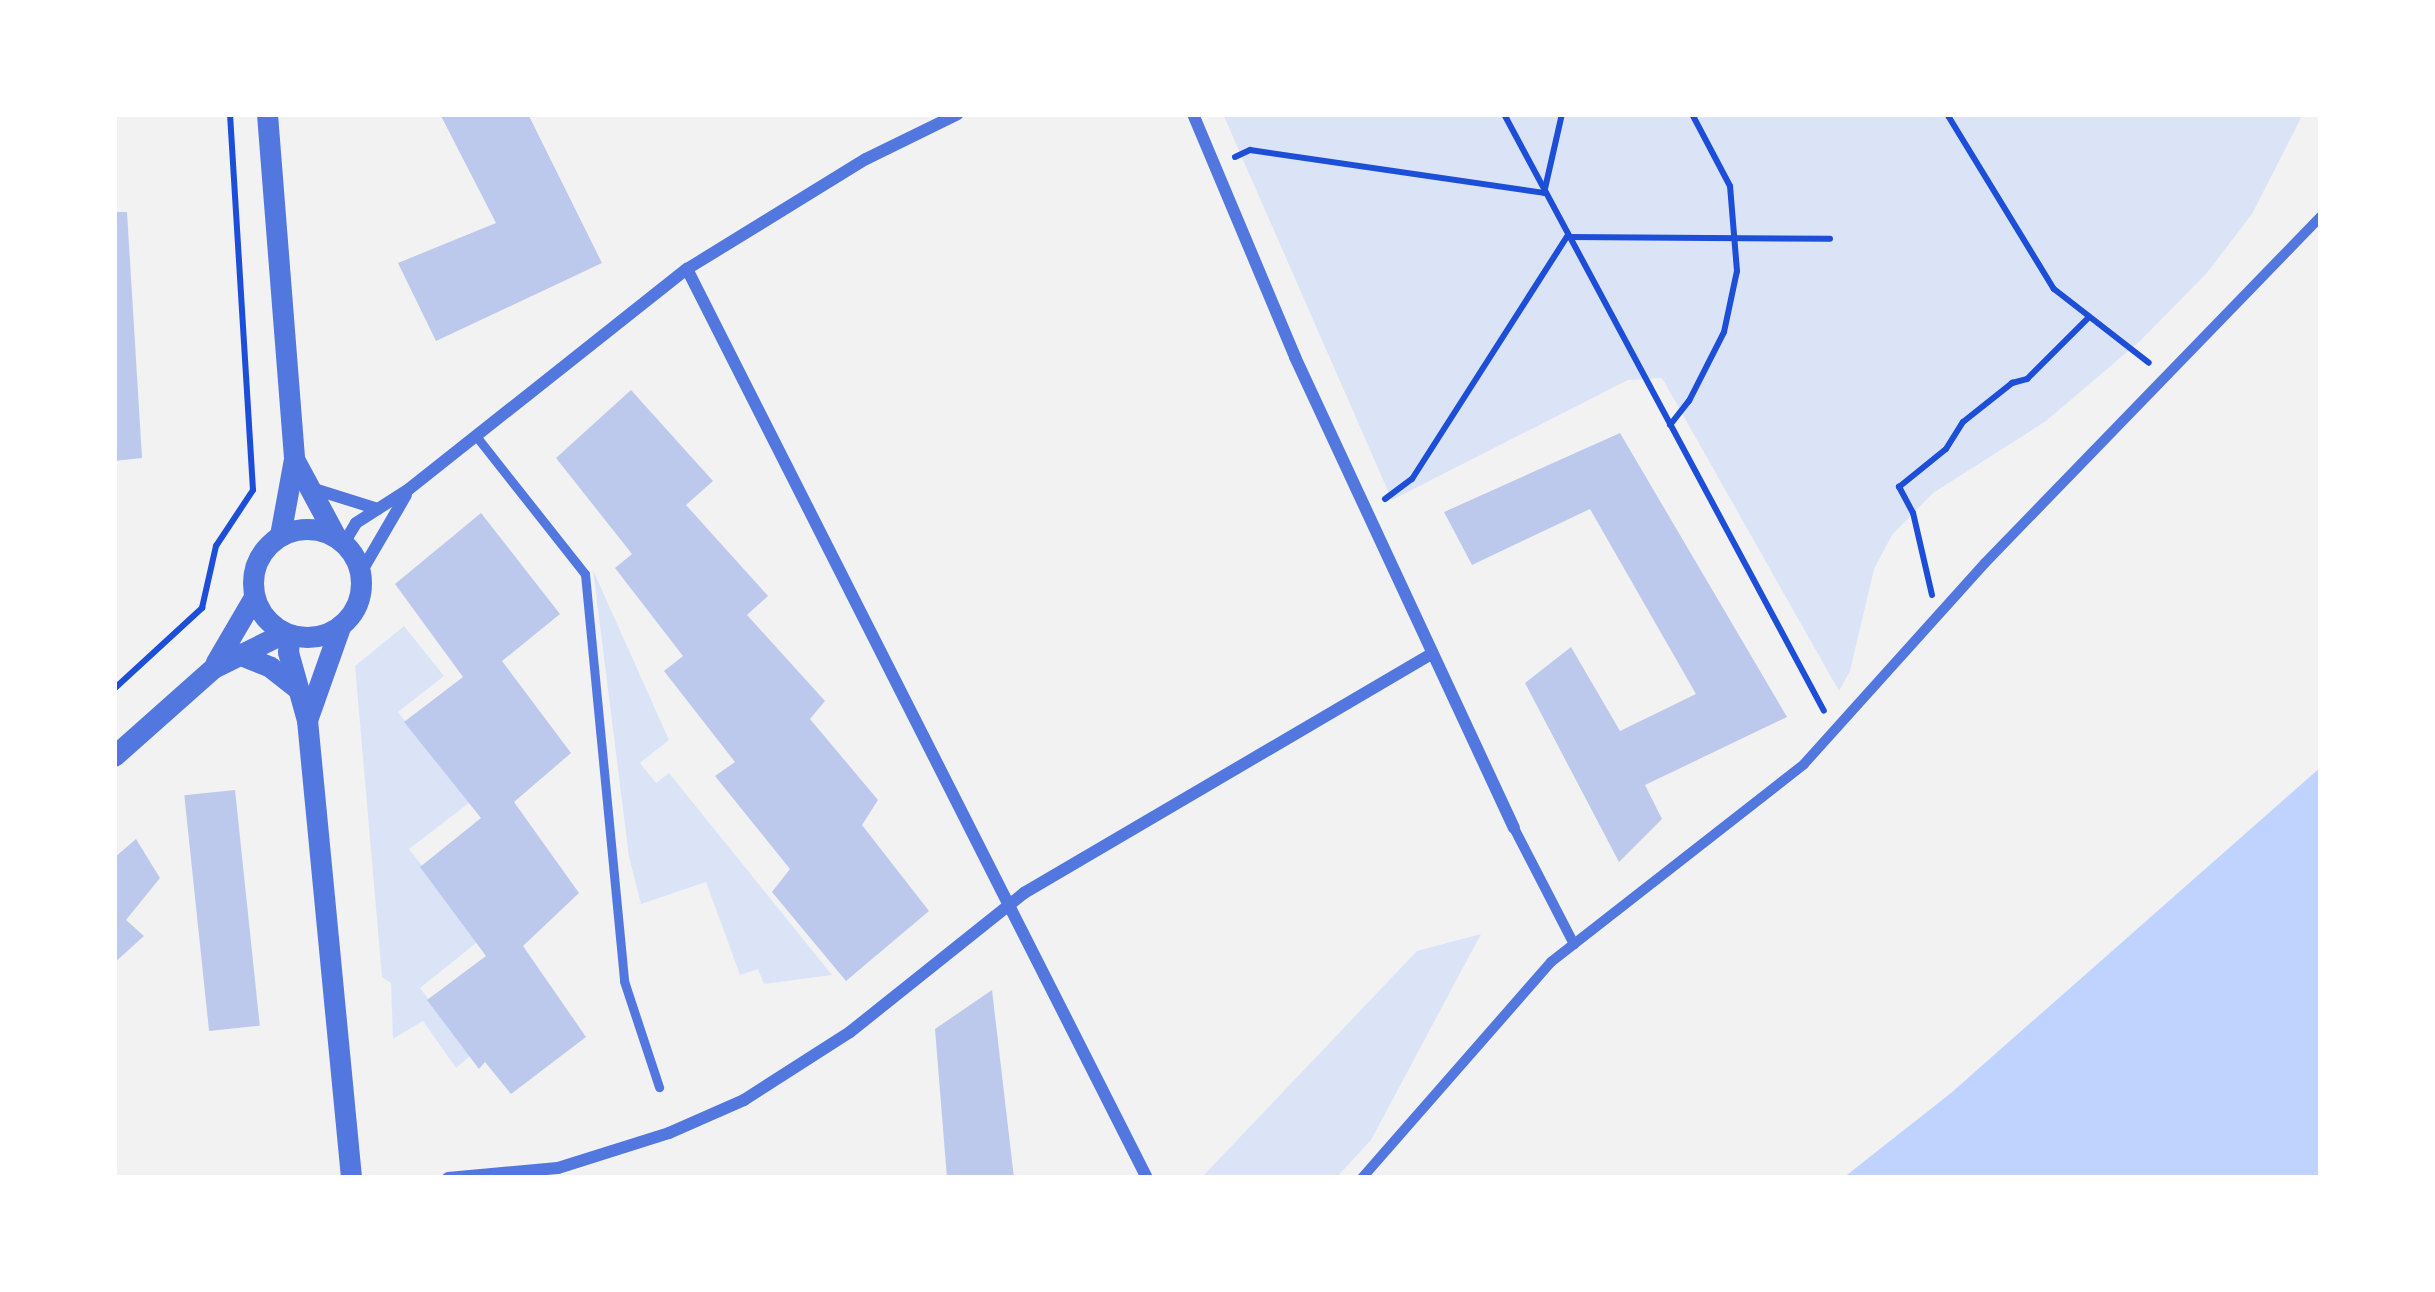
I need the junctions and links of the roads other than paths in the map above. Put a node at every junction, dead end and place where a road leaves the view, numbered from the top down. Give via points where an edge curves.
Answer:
1 (267, 114) edge
2 (958, 114) edge
3 (1192, 114) edge
4 (2321, 216) edge
5 (687, 269) junction
6 (476, 436) junction
7 (293, 459) junction
8 (305, 486) junction
9 (409, 489) junction
10 (378, 509) junction
11 (280, 535) junction
12 (340, 540) junction
13 (361, 574) junction
14 (254, 597) junction
15 (340, 627) junction
16 (287, 634) junction
17 (236, 653) junction
18 (1432, 654) junction
19 (213, 668) junction
20 (299, 690) junction
21 (307, 720) junction
22 (114, 757) edge
23 (1514, 828) joint
24 (1009, 903) junction
25 (1574, 944) junction
26 (658, 1087) dead end
27 (559, 1173) edge
28 (351, 1178) edge
29 (448, 1178) edge
30 (1147, 1178) edge
31 (1362, 1178) edge

1 - 7 street
2 - 5 street via 866,159
3 - 18 street
4 - 25 street via 1804,764
5 - 6 street
5 - 24 street
6 - 9 street
6 - 26 lane via 585,574 623,981
7 - 8 street
7 - 11 street
8 - 10 street
8 - 12 street
9 - 10 street
9 - 13 street
10 - 12 street
11 - 12 street via 309,528
11 - 14 street via 256,562
12 - 13 street
13 - 15 street via 357,603
14 - 16 street
14 - 19 street
15 - 16 street
15 - 21 street
16 - 17 street
16 - 20 street
17 - 19 street
17 - 20 street
18 - 23 street
18 - 24 street
19 - 22 street
20 - 21 street
21 - 28 street
23 - 25 street
24 - 27 street via 781,1080
24 - 30 street
25 - 31 street
27 - 29 street

